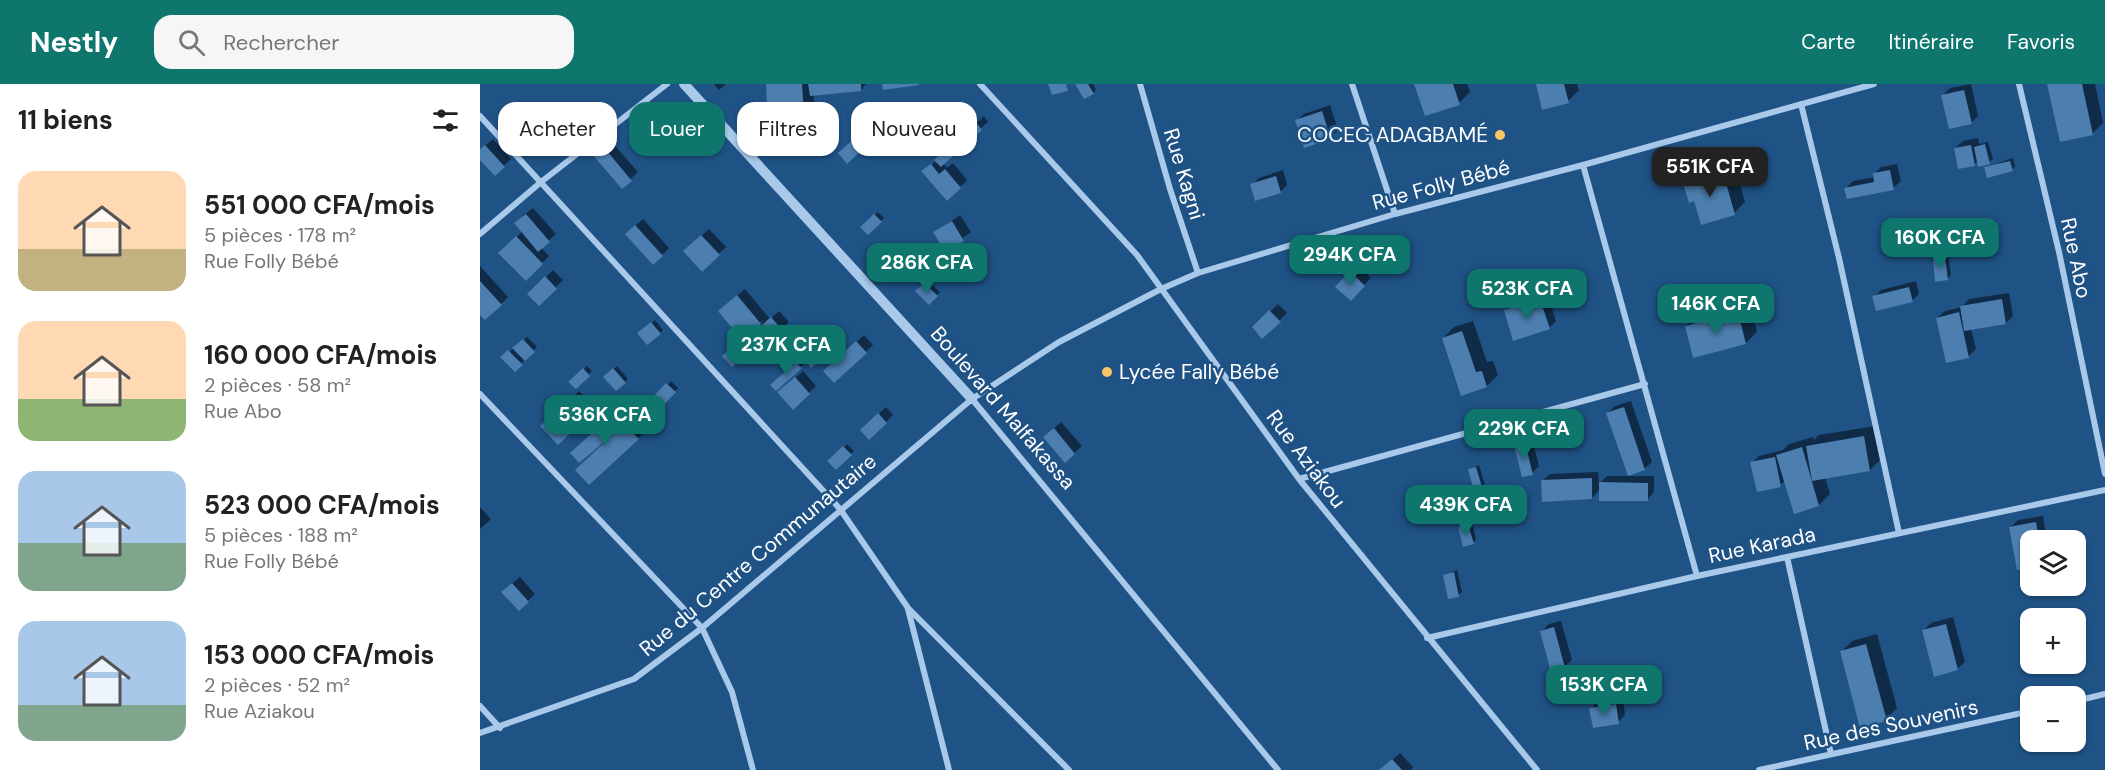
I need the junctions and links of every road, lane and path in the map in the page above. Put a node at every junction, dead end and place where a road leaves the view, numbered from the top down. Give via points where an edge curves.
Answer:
1 (667, 84) edge
2 (684, 84) edge
3 (980, 84) edge
4 (1140, 84) edge
5 (1352, 84) edge
6 (1874, 84) edge
7 (2019, 84) edge
8 (1801, 104) junction
9 (480, 116) edge
10 (1583, 165) junction
11 (541, 182) junction
12 (1395, 214) junction
13 (480, 234) edge
14 (1198, 273) junction
15 (1161, 289) junction
16 (1645, 384) junction
17 (480, 394) edge
18 (972, 399) junction
19 (2105, 474) edge
20 (1299, 480) junction
21 (2105, 490) edge
22 (840, 509) junction
23 (1899, 533) junction
24 (1787, 557) junction
25 (1697, 576) junction
26 (908, 608) junction
27 (702, 628) junction
28 (1427, 638) junction
29 (2105, 694) edge
30 (2086, 698) edge
31 (480, 706) edge
32 (2020, 713) edge
33 (500, 728) junction
34 (480, 733) edge
35 (1831, 754) junction
36 (753, 770) edge
37 (949, 770) edge
38 (1069, 770) edge
39 (1278, 770) edge
40 (1537, 770) edge
41 (1759, 770) edge

1 - 11 street
2 - 18 street, Boulevard Malfakassa
3 - 15 street, Rue Aziakou via 1137,255
4 - 14 street, Rue Kagni
5 - 12 street
6 - 8 street, Rue Folly Bébé
7 - 19 street, Rue Abo
8 - 10 street, Rue Folly Bébé
8 - 23 street
9 - 11 street
10 - 12 street, Rue Folly Bébé
10 - 16 street
11 - 13 street
11 - 22 street
12 - 14 street, Rue Folly Bébé
14 - 15 street, Rue Folly Bébé
15 - 18 street, Rue Folly Bébé via 1059,342
15 - 20 street, Rue Aziakou
16 - 20 street
16 - 25 street
17 - 27 street
18 - 22 street, Rue du Centre Communautaire
18 - 39 street, Boulevard Malfakassa
20 - 28 street, Rue Aziakou
21 - 23 street, Rue Karada
22 - 26 street
22 - 27 street, Rue du Centre Communautaire
23 - 24 street, Rue Karada
24 - 25 street, Rue Karada
24 - 35 street
25 - 28 street, Rue Karada
26 - 37 street
26 - 38 street
27 - 33 street, Rue du Centre Communautaire via 634,679
27 - 36 street via 732,692
28 - 40 street, Rue Aziakou
29 - 30 street
31 - 33 street
32 - 35 street, Rue des Souvenirs
33 - 34 street, Rue du Centre Communautaire
35 - 41 street, Rue des Souvenirs

